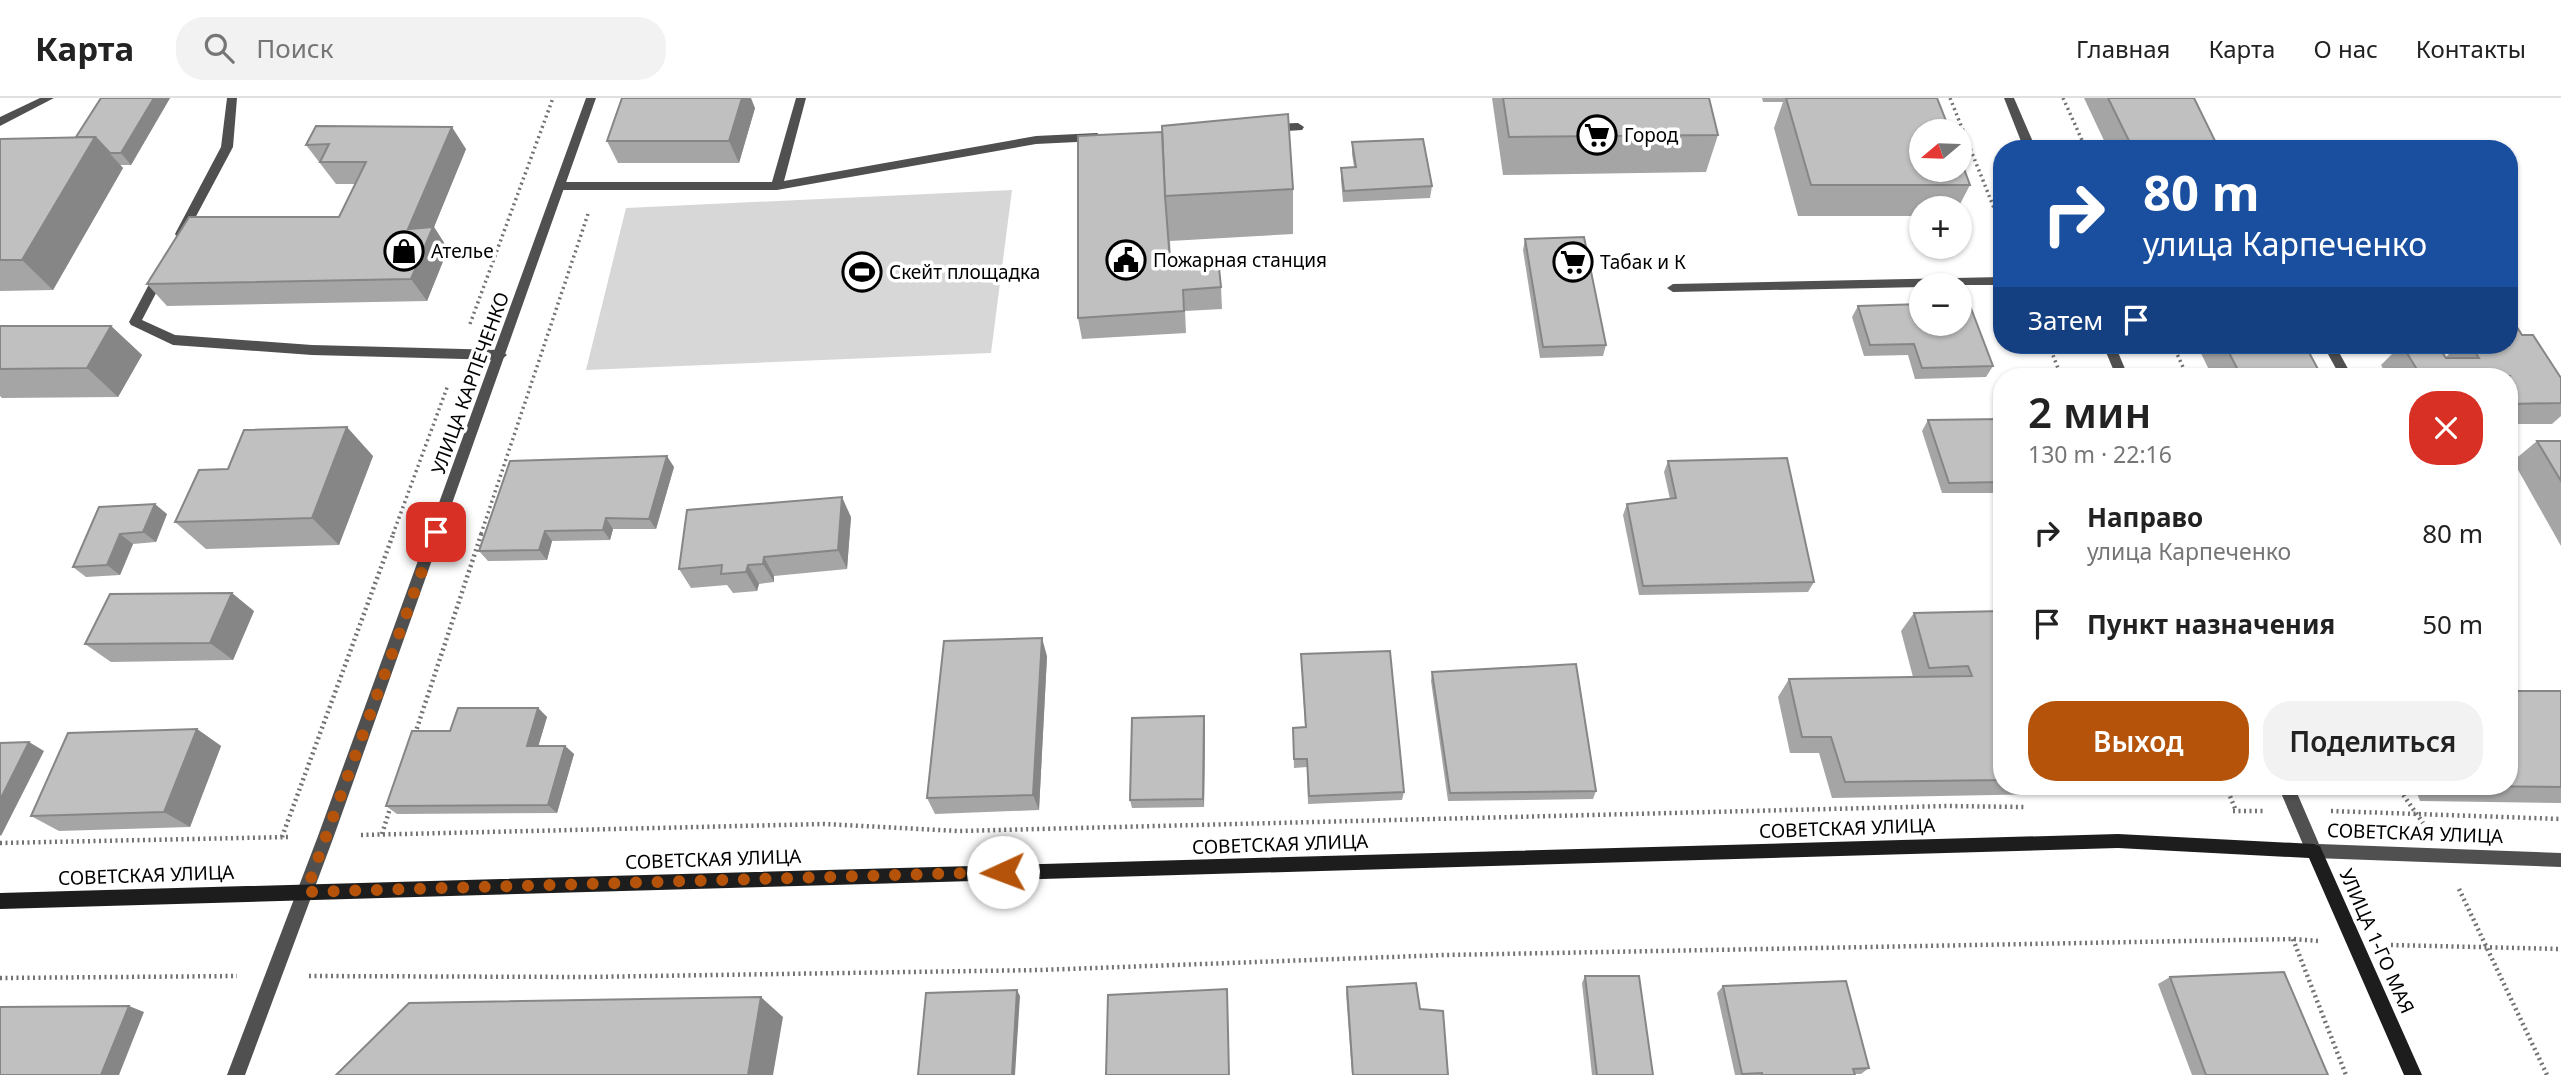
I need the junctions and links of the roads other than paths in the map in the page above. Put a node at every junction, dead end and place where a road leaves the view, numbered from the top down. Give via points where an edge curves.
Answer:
1 (49, 98) edge
2 (232, 98) edge
3 (591, 98) edge
4 (801, 98) edge
5 (2010, 98) edge
6 (0, 122) edge
7 (1298, 127) dead end
8 (1256, 129) edge
9 (1105, 137) edge
10 (2026, 140) edge
11 (561, 186) junction
12 (777, 186) junction
13 (177, 241) edge
14 (165, 264) edge
15 (1993, 281) edge
16 (1673, 288) dead end
17 (501, 355) junction
18 (2290, 795) edge
19 (2314, 851) junction
20 (2561, 860) edge
21 (306, 892) junction
22 (0, 901) edge
23 (236, 1075) edge
24 (2413, 1075) edge

1 - 6 street
2 - 13 street via 226,147
3 - 11 street, УЛИЦА КАРПЕЧЕНКО
4 - 12 street
5 - 10 street
7 - 8 street
9 - 12 street via 1036,140
11 - 12 street
11 - 17 street, УЛИЦА КАРПЕЧЕНКО
14 - 17 street via 135,323 173,340 312,350
15 - 16 street
17 - 21 street, УЛИЦА КАРПЕЧЕНКО
18 - 19 street, УЛИЦА 1-ГО МАЯ
19 - 20 street, СОВЕТСКАЯ УЛИЦА
19 - 21 main road, СОВЕТСКАЯ УЛИЦА via 2118,841
19 - 24 main road, УЛИЦА 1-ГО МАЯ
21 - 22 main road, СОВЕТСКАЯ УЛИЦА
21 - 23 street, УЛИЦА КАРПЕЧЕНКО

